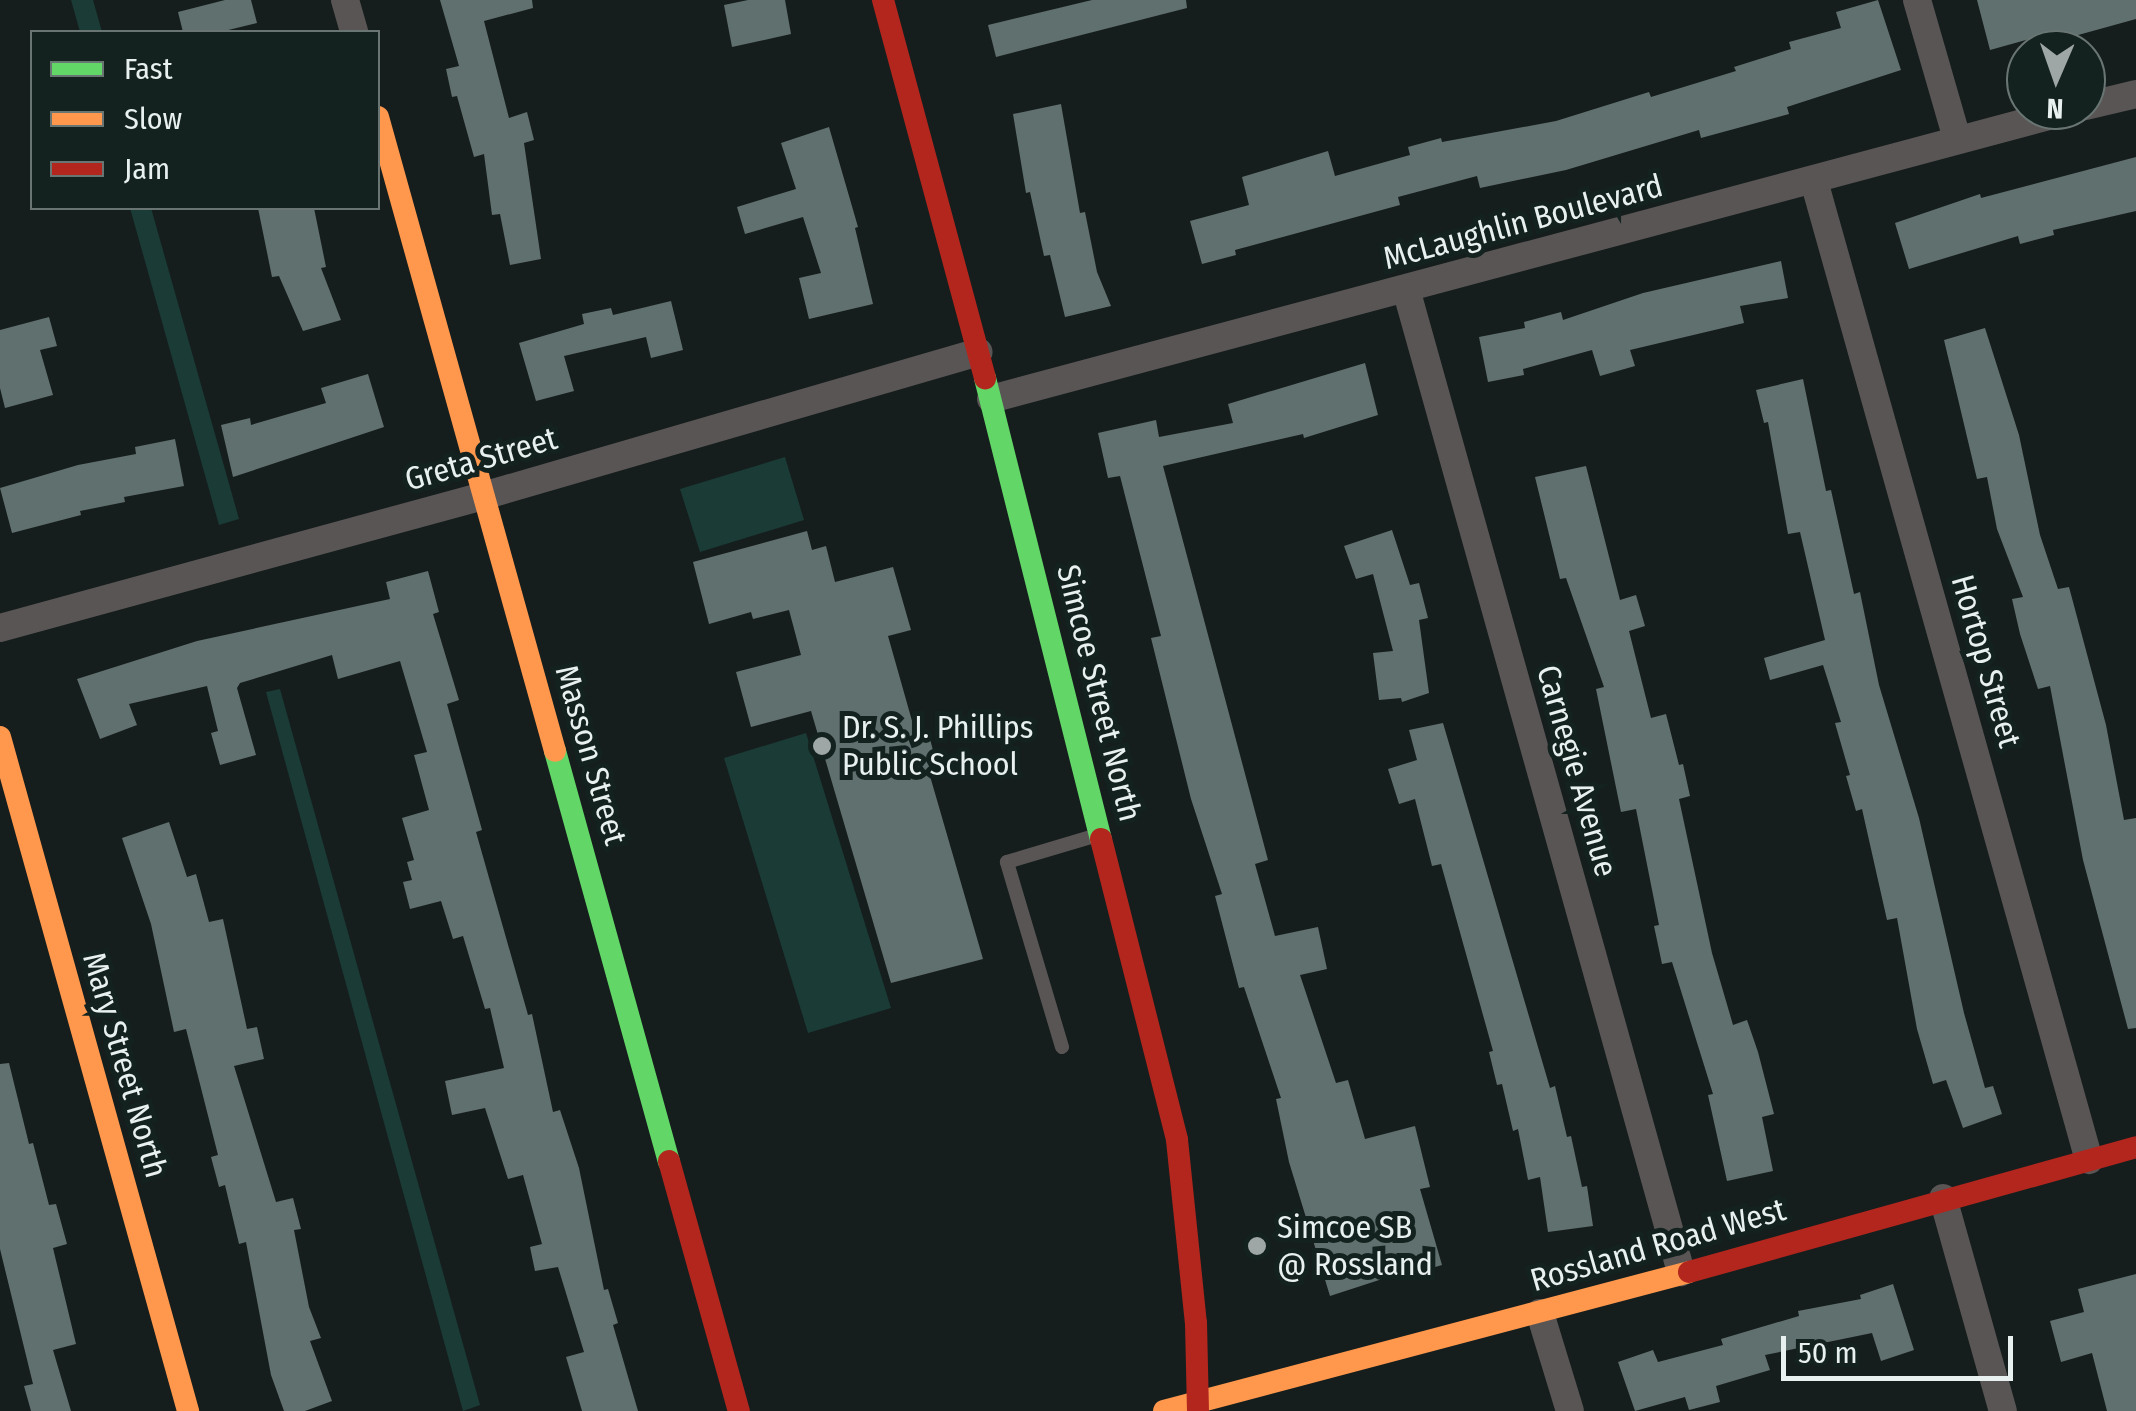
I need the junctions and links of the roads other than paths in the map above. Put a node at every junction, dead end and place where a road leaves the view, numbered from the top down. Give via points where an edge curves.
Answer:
1 (345, 0) edge
2 (883, 0) edge
3 (1917, 0) edge
4 (353, 30) edge
5 (2136, 94) edge
6 (2106, 101) edge
7 (380, 124) edge
8 (2006, 127) edge
9 (1957, 139) junction
10 (1814, 181) junction
11 (1406, 289) junction
12 (979, 352) junction
13 (991, 399) junction
14 (483, 496) junction
15 (0, 628) edge
16 (0, 737) edge
17 (1102, 834) junction
18 (1062, 1048) dead end
19 (2136, 1147) edge
20 (2089, 1160) junction
21 (1942, 1198) junction
22 (1681, 1272) junction
23 (1540, 1314) junction
24 (1197, 1406) edge
25 (188, 1411) edge
26 (739, 1411) edge
27 (1164, 1411) edge
28 (1570, 1411) edge
29 (2002, 1411) edge

1 - 4 street
2 - 12 main road, Simcoe Street North
3 - 9 street
5 - 6 street
7 - 14 main road, Masson Street
8 - 9 street, McLaughlin Boulevard
9 - 10 street, McLaughlin Boulevard
10 - 11 street, McLaughlin Boulevard
10 - 20 street, Hortop Street
11 - 13 street, McLaughlin Boulevard
11 - 22 street, Carnegie Avenue
12 - 13 main road, Simcoe Street North
12 - 14 street, Greta Street
13 - 17 main road, Simcoe Street North
14 - 15 street, Greta Street
14 - 26 main road, Masson Street
16 - 25 main road, Mary Street North
17 - 18 lane via 1007,862
17 - 24 main road, Simcoe Street North via 1176,1140 1196,1323
19 - 20 main road, Rossland Road West
20 - 21 main road, Rossland Road West
21 - 22 main road, Rossland Road West
21 - 29 street
22 - 23 main road, Rossland Road West
23 - 24 main road, Rossland Road West
23 - 28 street
24 - 27 main road, Rossland Road West

